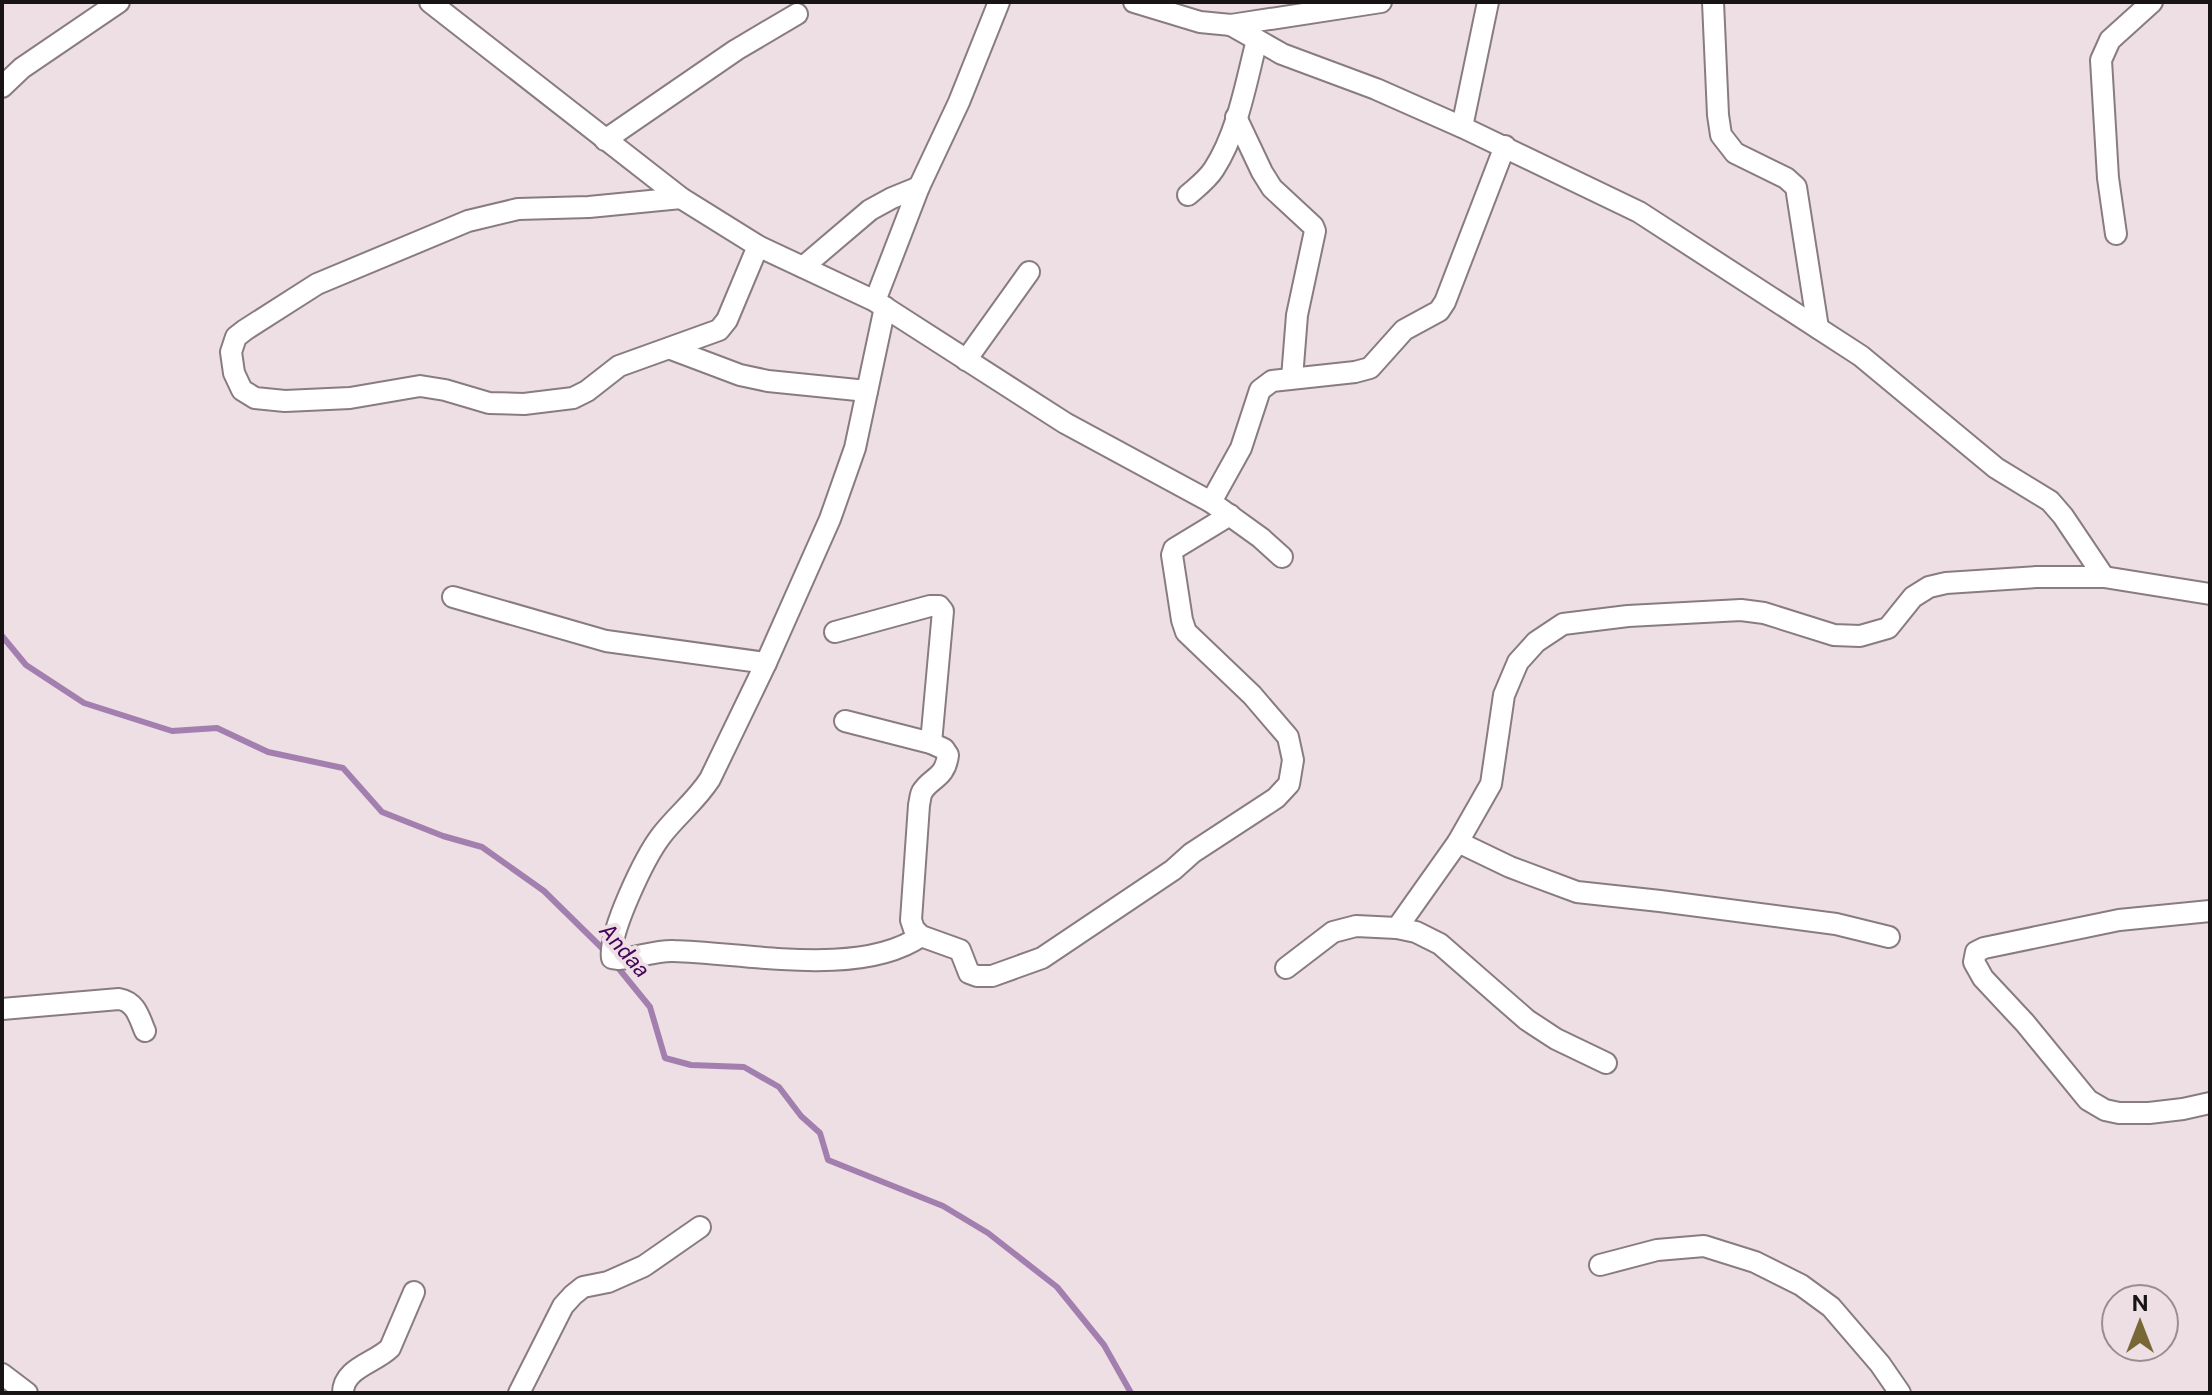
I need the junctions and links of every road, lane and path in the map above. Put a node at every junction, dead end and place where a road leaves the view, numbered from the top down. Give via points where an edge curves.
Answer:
1 (119, 2) edge
2 (430, 2) edge
3 (999, 2) edge
4 (1134, 2) edge
5 (1381, 2) edge
6 (1488, 2) edge
7 (1713, 2) edge
8 (2152, 2) edge
9 (1297, 8) edge
10 (797, 14) dead end
11 (1231, 25) junction
12 (1257, 40) junction
13 (2, 87) edge
14 (1236, 117) junction
15 (1462, 127) junction
16 (605, 140) junction
17 (1505, 146) junction
18 (919, 187) junction
19 (1188, 195) dead end
20 (681, 198) junction
21 (2116, 234) dead end
22 (758, 246) junction
23 (803, 267) junction
24 (1029, 272) dead end
25 (880, 304) junction
26 (1818, 328) junction
27 (671, 349) junction
28 (966, 360) junction
29 (1292, 378) junction
30 (867, 391) junction
31 (1211, 502) junction
32 (1230, 515) junction
33 (1282, 557) dead end
34 (2104, 577) junction
35 (2210, 594) edge
36 (453, 597) dead end
37 (835, 632) dead end
38 (766, 663) junction
39 (845, 721) dead end
40 (931, 743) junction
41 (1458, 842) junction
42 (2210, 911) edge
43 (1397, 928) junction
44 (921, 936) junction
45 (1889, 937) dead end
46 (1286, 968) dead end
47 (2, 1009) edge
48 (145, 1031) dead end
49 (1606, 1063) dead end
50 (2210, 1103) edge
51 (700, 1227) dead end
52 (1600, 1265) dead end
53 (414, 1292) dead end
54 (2, 1374) edge
55 (27, 1393) edge
56 (343, 1393) edge
57 (519, 1393) edge
58 (1900, 1393) edge

1 - 13 street
2 - 16 street
3 - 18 street
4 - 11 street via 1200,22
5 - 9 street
6 - 15 street
7 - 26 street via 1721,135 1735,153 1796,187
8 - 21 street via 2110,40 2101,60
9 - 11 street
10 - 16 street
11 - 12 street
12 - 14 street
12 - 15 street
14 - 19 street via 1214,170
14 - 29 street via 1272,188 1315,231 1297,315
15 - 17 street
16 - 20 street
17 - 26 street via 1639,212
17 - 29 street via 1439,311 1404,330 1370,368
18 - 23 street via 870,210
18 - 25 street
20 - 22 street
20 - 27 street via 518,209 468,221 317,284 236,337 231,352 242,390 255,398 350,398 420,386 489,403 524,404 573,398 619,366
22 - 23 street
22 - 27 street via 719,330
23 - 25 street
24 - 28 street
25 - 28 street
25 - 30 street
26 - 34 street via 1861,356 1996,468 2050,501
27 - 30 street via 740,375
28 - 31 street via 1065,423
29 - 31 street via 1272,381 1260,390 1241,448
30 - 38 street via 855,448 830,519
31 - 32 street
32 - 33 street
32 - 44 street via 1174,549 1182,620 1186,632 1288,737 1293,760 1289,784 1042,958 992,976 977,976 969,973 960,950
34 - 35 street
34 - 41 street via 1929,587 1913,597 1888,628 1860,636 1834,635 1741,610 1563,624 1518,662 1504,695 1491,784
36 - 38 street via 606,641
37 - 40 street via 939,606 943,611
38 - 44 street via 701,793 661,836 646,861 616,930 612,958 669,951 818,962 894,951
39 - 40 street
40 - 44 street via 948,755 947,765 923,791 919,805 911,920
41 - 43 street
41 - 45 street via 1577,892 1836,924
42 - 50 street via 2119,920 1984,948 1976,952 1974,962 2088,1100 2119,1113
43 - 46 street via 1356,926 1333,932
43 - 49 street via 1440,944 1527,1020
47 - 48 street via 119,999 134,1006
51 - 57 street via 644,1266 573,1295
52 - 58 street via 1657,1250 1704,1246 1755,1262 1831,1307
53 - 56 street via 390,1348 349,1375
54 - 55 street

